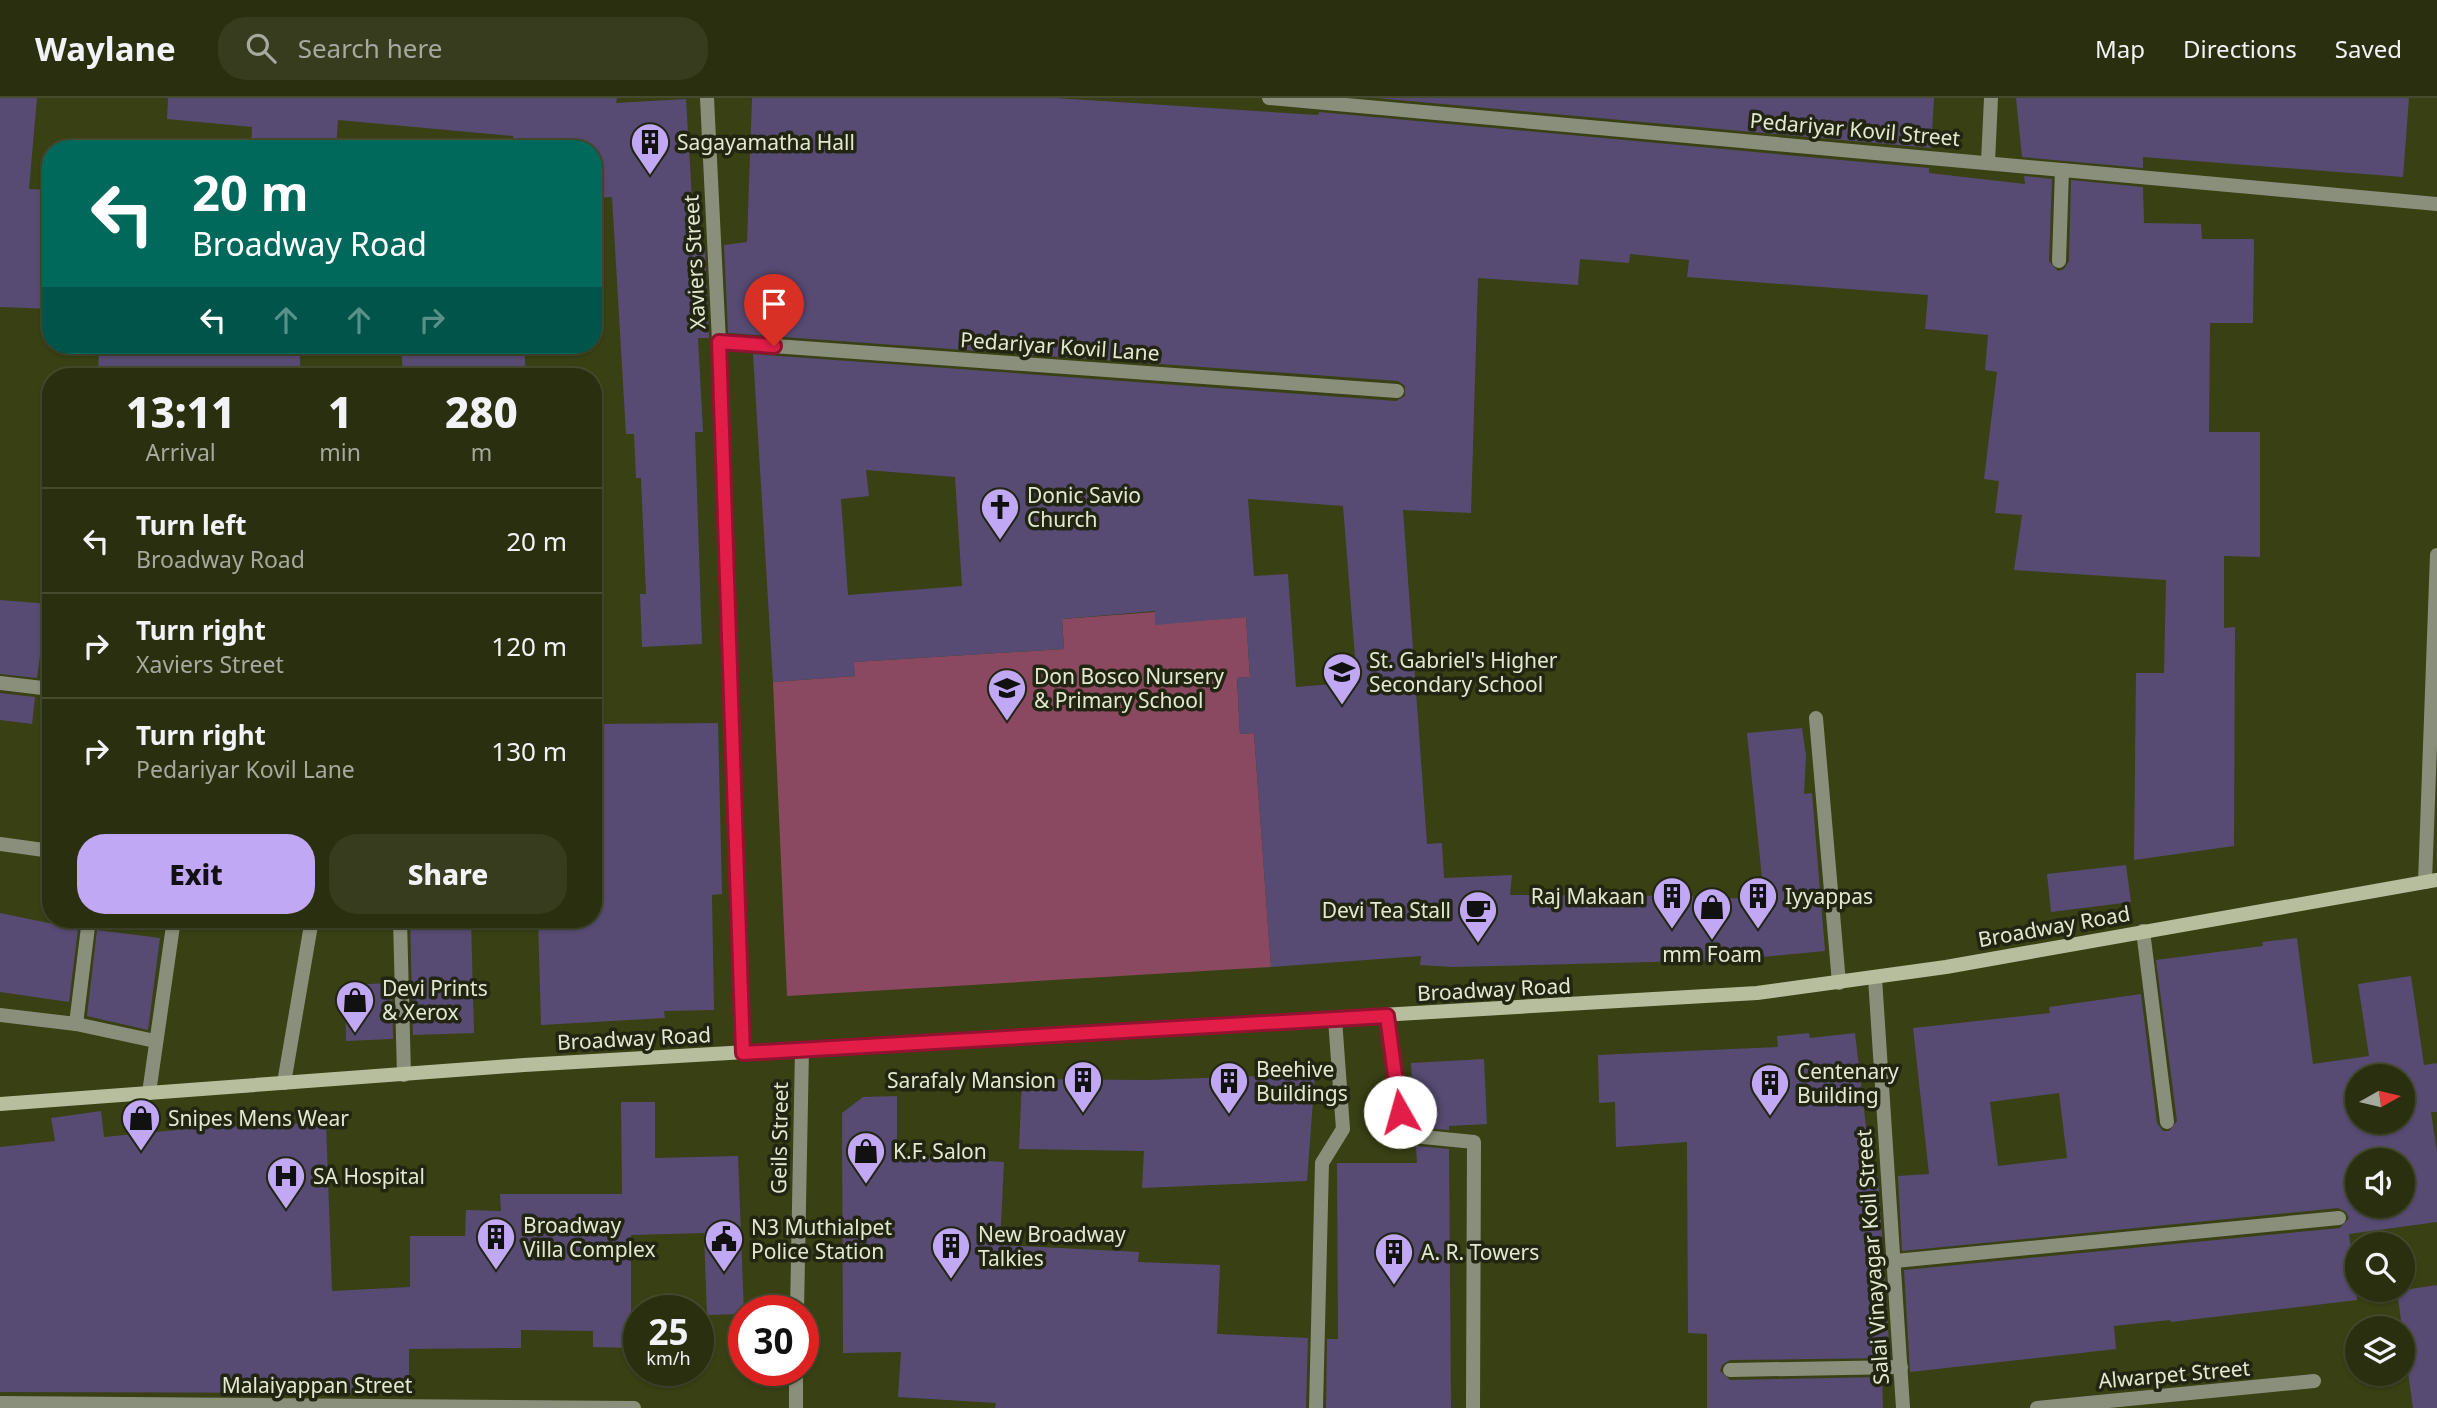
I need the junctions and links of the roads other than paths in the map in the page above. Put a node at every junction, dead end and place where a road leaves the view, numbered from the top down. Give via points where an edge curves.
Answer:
1 (707, 98) edge
2 (1269, 98) edge
3 (1991, 98) edge
4 (1988, 162) junction
5 (2062, 170) junction
6 (2437, 204) edge
7 (2059, 261) dead end
8 (719, 342) junction
9 (1397, 391) dead end
10 (2437, 555) edge
11 (0, 683) edge
12 (42, 688) edge
13 (1816, 718) dead end
14 (0, 844) edge
15 (42, 849) edge
16 (2431, 881) edge
17 (88, 928) edge
18 (173, 928) edge
19 (310, 928) edge
20 (400, 928) edge
21 (2143, 931) junction
22 (1875, 978) junction
23 (1839, 983) junction
24 (0, 1015) edge
25 (1387, 1016) junction
26 (1335, 1019) junction
27 (76, 1024) junction
28 (155, 1041) junction
29 (802, 1049) junction
30 (743, 1053) junction
31 (404, 1075) junction
32 (284, 1083) junction
33 (149, 1093) junction
34 (0, 1104) edge
35 (2167, 1122) dead end
36 (2339, 1218) dead end
37 (1895, 1261) junction
38 (797, 1295) edge
39 (1900, 1367) junction
40 (1730, 1370) dead end
41 (2314, 1381) dead end
42 (796, 1386) edge
43 (0, 1404) edge
44 (634, 1408) edge
45 (796, 1408) edge
46 (1316, 1408) edge
47 (1473, 1408) edge
48 (1903, 1408) edge
49 (2037, 1408) edge

1 - 8 street, Xaviers Street
2 - 4 street, Pedariyar Kovil Street
3 - 4 street
4 - 5 street, Pedariyar Kovil Street
5 - 6 street, Pedariyar Kovil Street
5 - 7 street
8 - 9 street, Pedariyar Kovil Lane
8 - 30 street, Xaviers Street
10 - 16 street
11 - 12 street
13 - 23 street
14 - 15 street
16 - 21 main road, Broadway Road
17 - 27 street
18 - 28 street
19 - 32 street
20 - 31 street
21 - 22 main road, Broadway Road
21 - 35 street
22 - 23 main road, Broadway Road
22 - 37 street, Salai Vinayagar Koil Street
23 - 25 main road, Broadway Road via 1651,1001
24 - 27 street
25 - 26 main road, Broadway Road
25 - 47 street via 1403,1135 1474,1142
26 - 29 main road, Broadway Road
26 - 46 street via 1343,1129 1322,1163
27 - 28 street
28 - 33 street
29 - 30 main road, Broadway Road
29 - 38 street, Geils Street
30 - 31 main road, Broadway Road
31 - 32 main road, Broadway Road
32 - 33 main road, Broadway Road
33 - 34 main road, Broadway Road
36 - 37 street
37 - 39 street, Salai Vinayagar Koil Street
39 - 40 street
39 - 48 street, Salai Vinayagar Koil Street
41 - 49 street, Alwarpet Street
42 - 45 street
43 - 44 street, Malaiyappan Street

